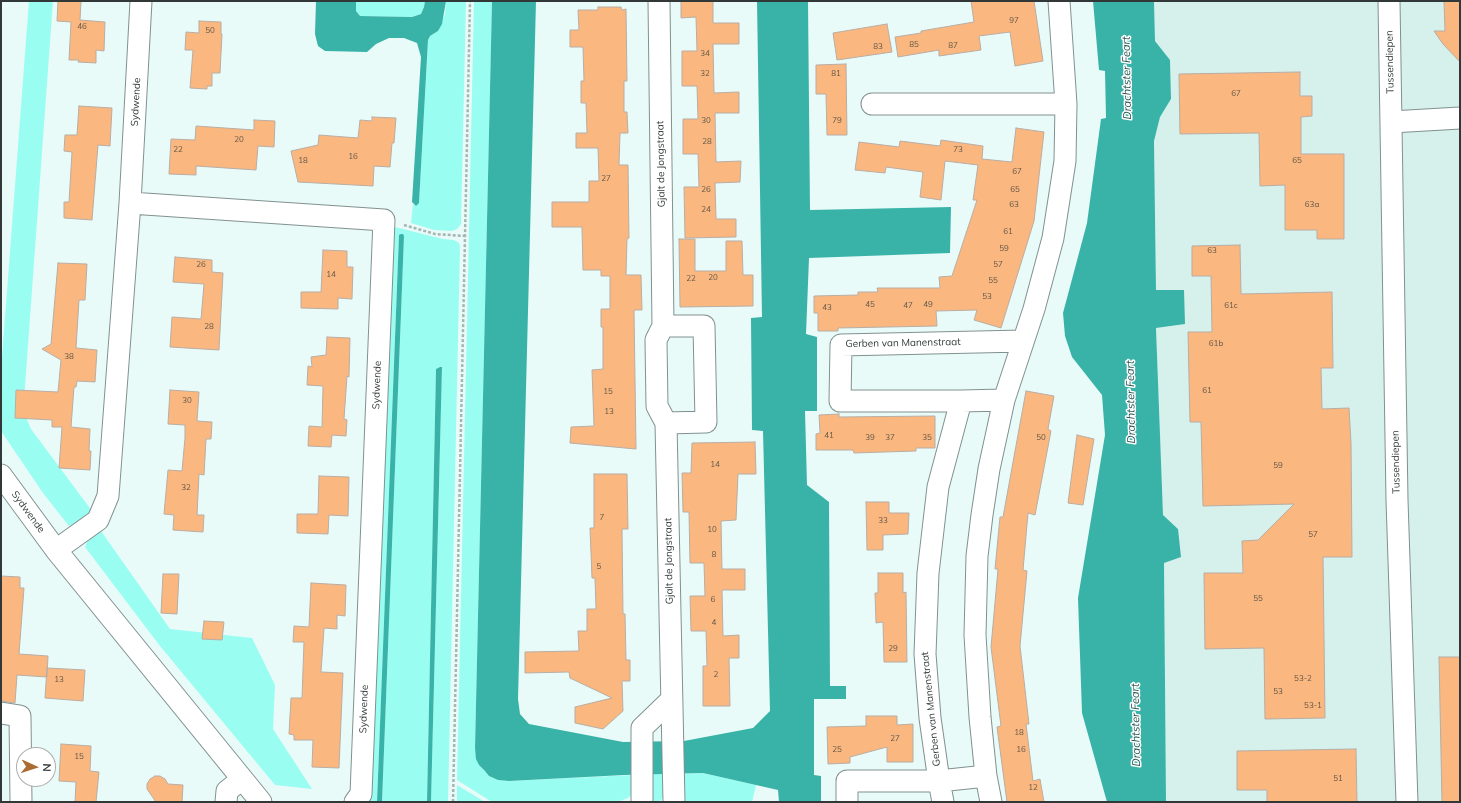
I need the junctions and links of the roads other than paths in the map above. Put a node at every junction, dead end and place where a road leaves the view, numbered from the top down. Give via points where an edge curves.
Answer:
1 (141, 1) edge
2 (659, 1) edge
3 (1059, 1) edge
4 (1389, 1) edge
5 (872, 104) dead end
6 (1066, 104) junction
7 (1460, 118) edge
8 (1391, 122) junction
9 (130, 203) junction
10 (663, 326) junction
11 (1023, 342) junction
12 (1004, 400) junction
13 (960, 401) junction
14 (666, 422) junction
15 (1, 475) edge
16 (56, 550) junction
17 (672, 700) junction
18 (1, 713) edge
19 (986, 776) junction
20 (241, 780) junction
21 (939, 781) junction
22 (21, 802) edge
23 (226, 802) edge
24 (261, 802) edge
25 (355, 802) edge
26 (642, 802) edge
27 (674, 802) edge
28 (847, 802) edge
29 (943, 802) edge
30 (991, 802) edge
31 (1407, 802) edge

1 - 9 street, Sydwende
2 - 10 street, Gjalt de Jongstraat
3 - 6 street
4 - 8 street, Tussendiepen
5 - 6 street
6 - 11 street via 1065,161 1053,238
7 - 8 street
8 - 31 street, Tussendiepen via 1396,500
9 - 16 street, Sydwende via 108,496 98,520
9 - 25 street, Sydwende via 384,220 361,794
10 - 14 street, Gjalt de Jongstraat via 656,340 657,406
10 - 14 street via 704,326 706,422
11 - 12 street
11 - 13 street, Gerben van Manenstraat via 841,344 840,401
12 - 13 street, Gerben van Manenstraat
12 - 19 street via 989,470 977,556 975,635
13 - 21 street, Gerben van Manenstraat via 938,487 928,573 925,654 930,718
14 - 17 street, Gjalt de Jongstraat
15 - 16 street, Sydwende
16 - 20 street, Sydwende
17 - 26 street via 642,728
17 - 27 street, Gjalt de Jongstraat
18 - 22 street via 20,716
19 - 21 street, Gerben van Manenstraat
19 - 30 street
20 - 23 street via 227,791
20 - 24 street, Sydwende
21 - 28 street, Gerben van Manenstraat via 847,781
21 - 29 street, Gerben van Manenstraat

